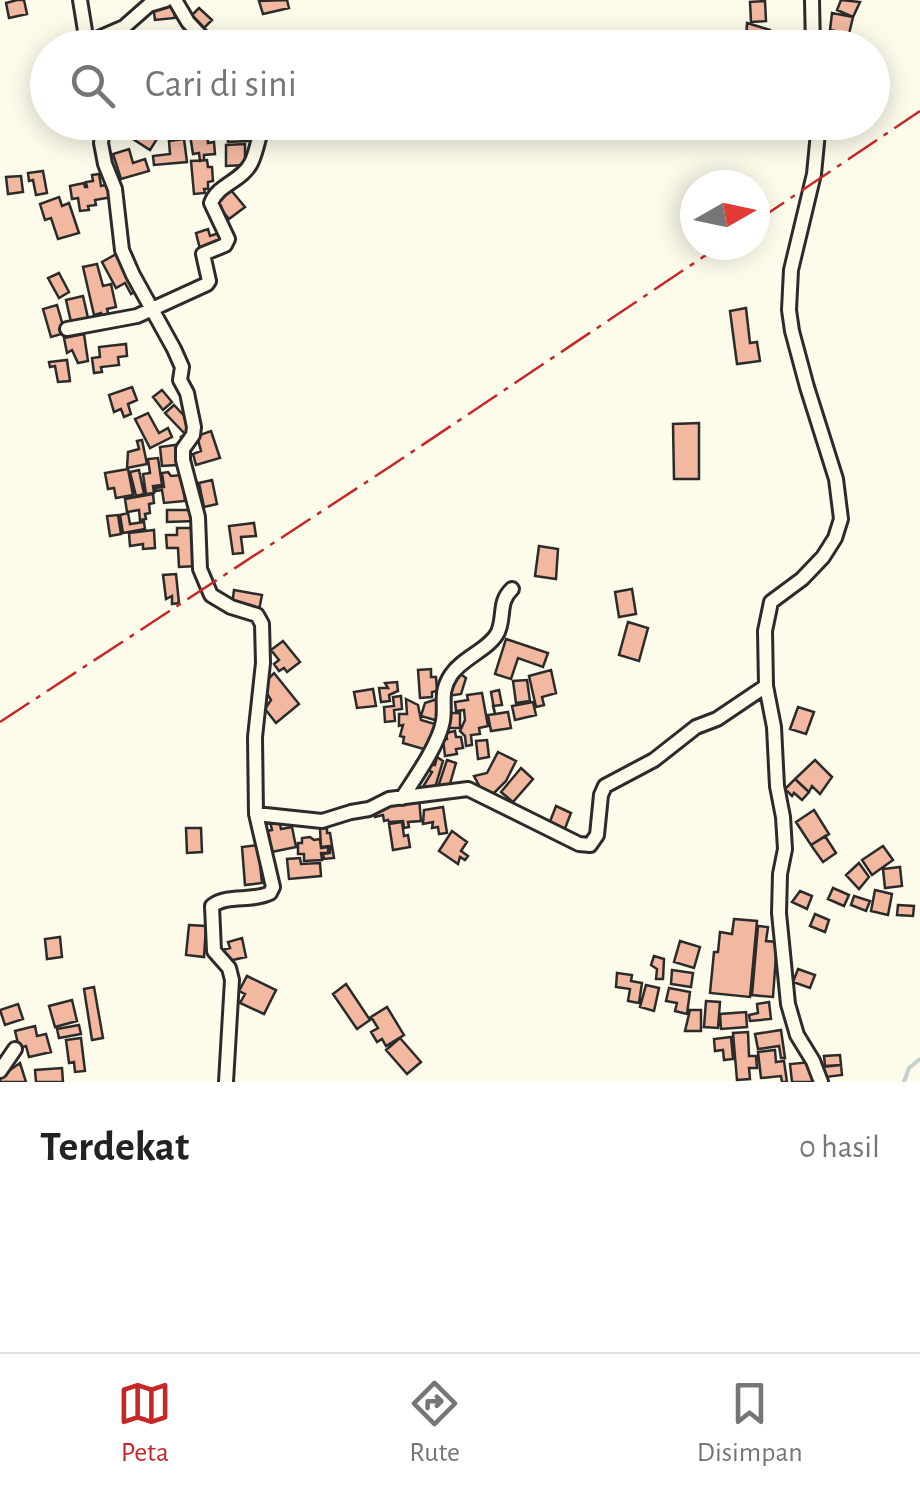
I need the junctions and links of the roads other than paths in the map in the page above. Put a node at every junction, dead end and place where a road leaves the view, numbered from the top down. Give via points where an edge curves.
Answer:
1 (80, 0) edge
2 (166, 0) edge
3 (174, 0) edge
4 (812, 0) edge
5 (83, 30) edge
6 (116, 30) edge
7 (196, 30) edge
8 (813, 30) edge
9 (101, 140) edge
10 (257, 140) edge
11 (817, 140) edge
12 (152, 310) junction
13 (67, 329) dead end
14 (512, 589) dead end
15 (766, 686) junction
16 (402, 798) junction
17 (256, 814) junction
18 (15, 1050) dead end
19 (0, 1071) edge
20 (226, 1082) edge
21 (821, 1082) edge

1 - 5 street
2 - 6 street
3 - 7 street
4 - 8 street
9 - 12 street via 122,250
10 - 12 street via 251,163 212,199 228,241 203,254 209,282
11 - 15 street via 788,310 841,518 823,557 769,607
12 - 13 street
12 - 17 street via 180,362 191,410 194,431 183,453 198,516 200,569 210,595 262,624
14 - 16 street via 503,598 495,636 450,677 443,722
15 - 16 street via 605,786 590,845 468,789
15 - 21 street via 783,817 778,896 788,1004
16 - 17 street via 322,821
17 - 20 street via 272,890 258,898 219,900 212,910 214,951 232,980
18 - 19 street

